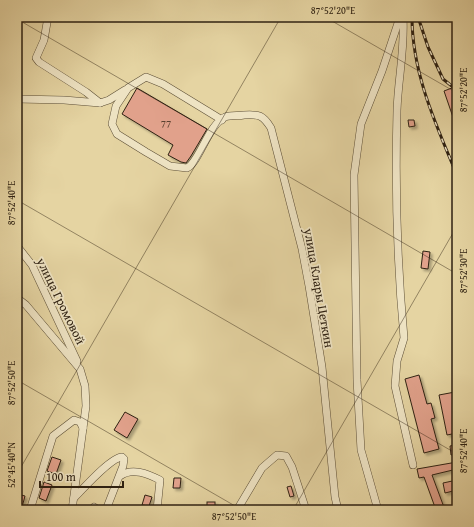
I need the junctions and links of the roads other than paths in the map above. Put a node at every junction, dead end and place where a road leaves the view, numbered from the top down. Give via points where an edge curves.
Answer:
1 (48, 17) edge
2 (400, 17) edge
3 (403, 17) edge
4 (128, 88) junction
5 (17, 99) edge
6 (100, 103) junction
7 (222, 120) junction
8 (17, 246) edge
9 (17, 298) edge
10 (80, 369) junction
11 (83, 428) junction
12 (413, 465) dead end
13 (120, 476) junction
14 (74, 498) junction
15 (30, 510) edge
16 (72, 510) edge
17 (106, 510) edge
18 (157, 510) edge
19 (237, 510) edge
20 (306, 510) edge
21 (338, 510) edge
22 (378, 510) edge

1 - 6 street via 44,40 36,58
2 - 22 street via 361,124 354,175 357,380 361,450
3 - 12 street via 404,36 397,109 397,181 404,338 397,361 395,386
4 - 6 street
4 - 7 street via 146,77 163,84
4 - 7 street via 116,106 112,124 118,134 170,166 189,168 212,130
5 - 6 street
7 - 21 street, улица Клары Цеткин via 225,117 254,114 265,118 271,128 302,249 322,367
8 - 10 street, улица Громовой via 32,266
9 - 10 street via 26,305
10 - 11 street, улица Громовой via 85,386
11 - 14 street, улица Громовой
11 - 15 street via 80,422 74,420 53,436
13 - 14 street via 124,459 122,457 109,464
13 - 17 street
13 - 18 street via 126,471 137,472 160,480
14 - 16 street, улица Громовой
19 - 20 street via 262,468 277,455 286,456 292,467

